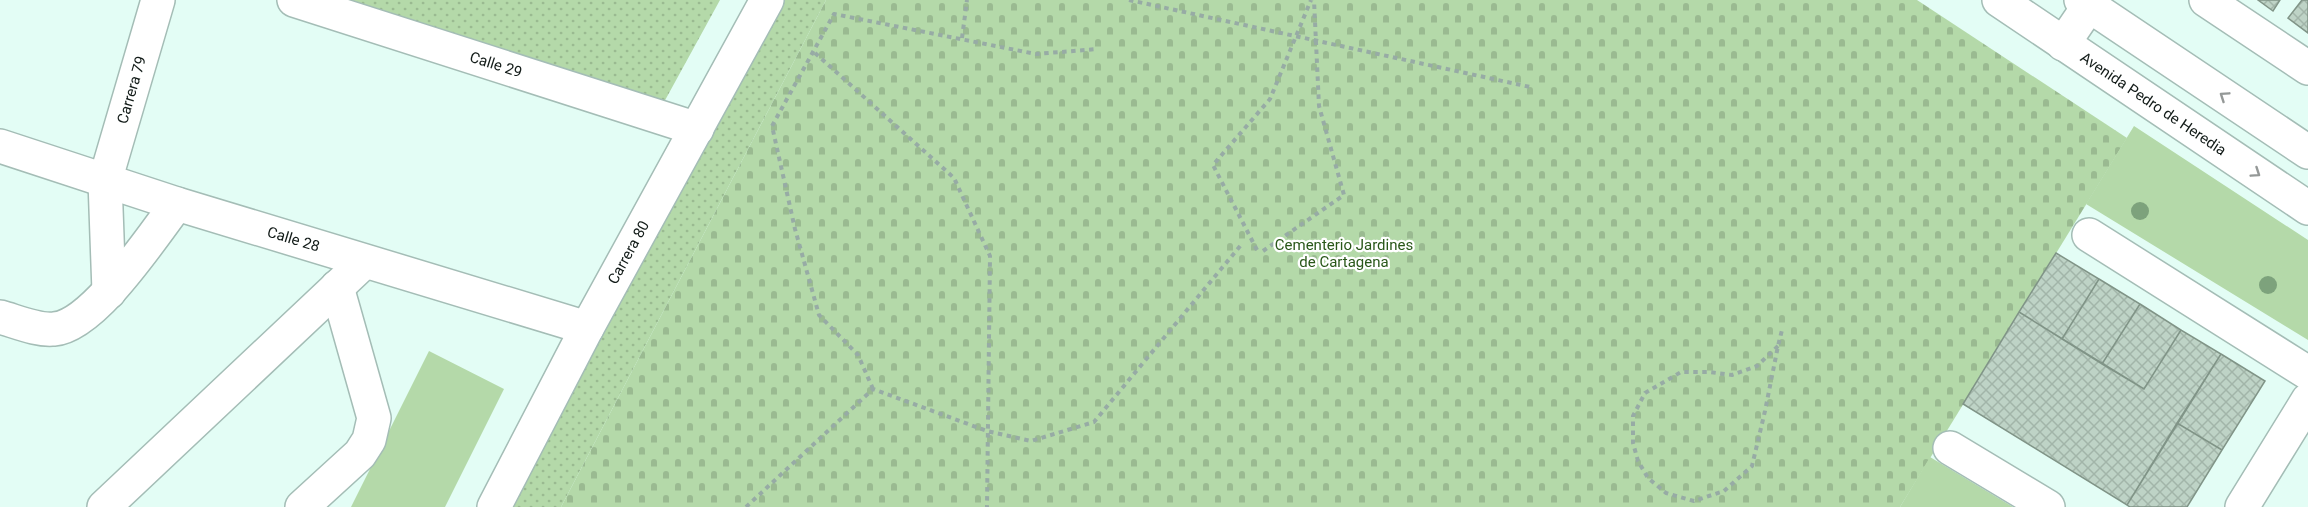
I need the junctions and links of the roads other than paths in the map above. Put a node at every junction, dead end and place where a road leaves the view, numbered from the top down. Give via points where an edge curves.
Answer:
1 (158, 0) edge
2 (294, 0) edge
3 (767, 0) edge
4 (1999, 0) edge
5 (2206, 0) edge
6 (2088, 2) edge
7 (2062, 44) junction
8 (2308, 68) edge
9 (697, 129) junction
10 (0, 146) edge
11 (2308, 152) edge
12 (105, 181) junction
13 (177, 204) junction
14 (2308, 208) edge
15 (2089, 235) dead end
16 (364, 262) junction
17 (337, 287) junction
18 (109, 292) junction
19 (0, 317) edge
20 (587, 328) junction
21 (2308, 373) edge
22 (2308, 400) edge
23 (1950, 448) dead end
24 (104, 507) edge
25 (302, 507) edge
26 (494, 507) edge
27 (2048, 507) edge
28 (2242, 507) edge

1 - 12 main road, Carrera 79
2 - 9 main road, Calle 29
3 - 9 main road, Carrera 80
4 - 7 main road, Avenida Pedro de Heredia
5 - 8 main road
6 - 7 main road
11 -> 6 main road
7 -> 14 main road, Avenida Pedro de Heredia
9 - 20 main road, Carrera 80
10 - 12 main road, Calle 28
12 - 13 main road, Calle 28
12 - 18 main road, Carrera 79
13 - 16 main road, Calle 28
13 - 18 main road
15 - 21 main road
16 - 17 main road
16 - 20 main road, Calle 28
17 - 24 main road
17 - 25 main road via 374,418 369,440 360,454
18 - 19 main road via 78,320 54,330
20 - 26 main road, Carrera 80
22 - 28 main road
23 - 27 main road

